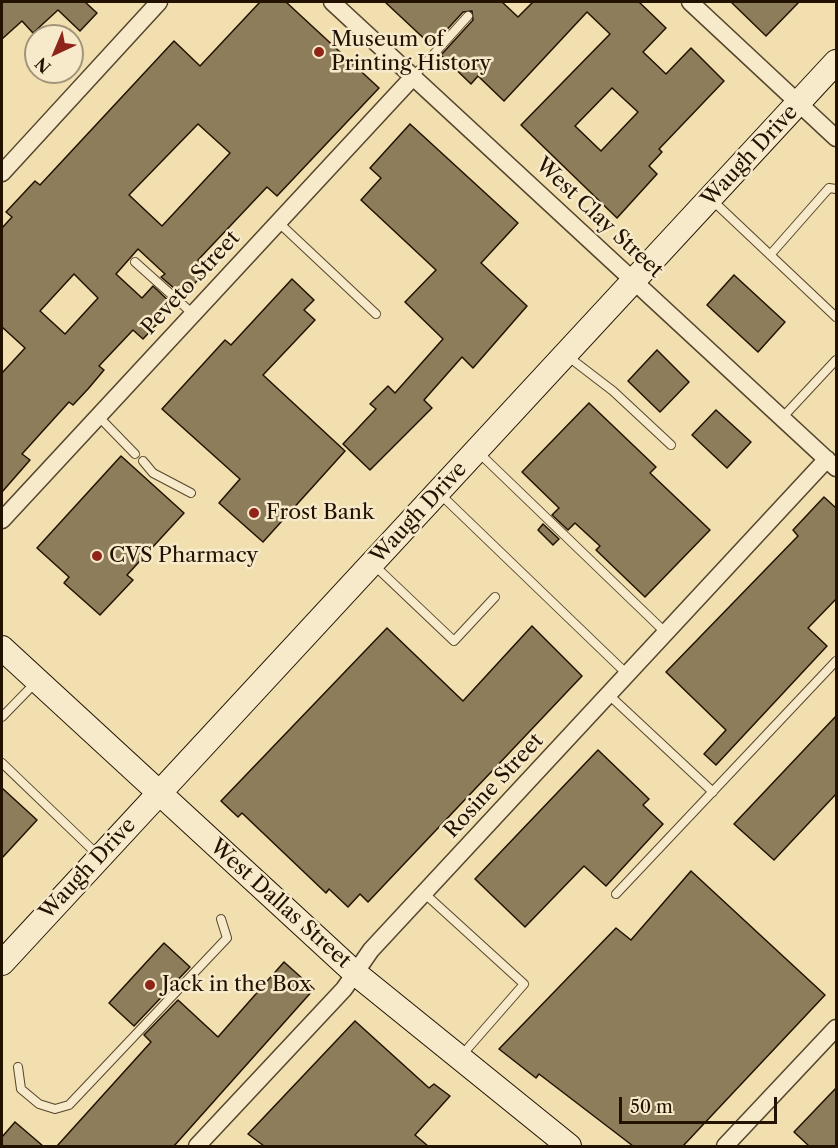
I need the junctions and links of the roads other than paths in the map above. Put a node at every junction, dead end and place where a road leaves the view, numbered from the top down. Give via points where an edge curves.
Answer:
1 (159, 2) edge
2 (332, 2) edge
3 (690, 2) edge
4 (468, 16) dead end
5 (837, 62) edge
6 (413, 76) junction
7 (799, 103) junction
8 (837, 138) edge
9 (2, 173) edge
10 (837, 189) edge
11 (710, 199) junction
12 (278, 222) junction
13 (770, 255) junction
14 (135, 262) dead end
15 (634, 281) junction
16 (193, 314) junction
17 (376, 314) dead end
18 (837, 317) edge
19 (566, 355) junction
20 (837, 360) edge
21 (98, 415) junction
22 (782, 418) junction
23 (670, 445) dead end
24 (476, 451) junction
25 (135, 454) dead end
26 (143, 462) dead end
27 (832, 463) edge
28 (438, 492) junction
29 (191, 493) dead end
30 (2, 520) edge
31 (372, 563) junction
32 (495, 597) dead end
33 (666, 633) junction
34 (2, 648) edge
35 (837, 661) edge
36 (628, 675) junction
37 (37, 681) junction
38 (609, 695) junction
39 (2, 717) edge
40 (2, 763) edge
41 (159, 792) junction
42 (713, 792) junction
43 (100, 857) junction
44 (424, 893) junction
45 (616, 894) dead end
46 (221, 919) dead end
47 (2, 963) edge
48 (356, 973) junction
49 (837, 1028) edge
50 (460, 1058) junction
51 (18, 1067) dead end
52 (198, 1146) edge
53 (569, 1146) edge
54 (725, 1146) edge

1 - 9 street
2 - 6 street, West Clay Street
3 - 7 street
4 - 6 lane
5 - 7 main road, Waugh Drive
6 - 12 street, Peveto Street
6 - 15 street, West Clay Street
7 - 8 street
7 - 11 main road, Waugh Drive
10 - 13 lane via 829,188
11 - 13 lane
11 - 15 main road, Waugh Drive
12 - 16 street, Peveto Street
12 - 17 lane
13 - 18 lane
14 - 16 lane
15 - 19 main road, Waugh Drive
15 - 22 street, West Clay Street
16 - 21 street, Peveto Street
19 - 23 lane via 613,391
19 - 24 main road, Waugh Drive
20 - 22 lane
21 - 25 lane
21 - 30 street, Peveto Street
22 - 27 street, West Clay Street
24 - 28 main road, Waugh Drive
24 - 33 lane
26 - 29 lane via 153,473
27 - 33 street, Rosine Street
28 - 31 main road, Waugh Drive
28 - 36 lane
31 - 32 lane via 453,641
31 - 41 main road, Waugh Drive
33 - 36 street, Rosine Street
34 - 37 main road, West Dallas Street
35 - 42 lane
36 - 38 street, Rosine Street
37 - 39 lane
37 - 41 main road, West Dallas Street
38 - 42 lane
38 - 44 street, Rosine Street
40 - 43 lane
41 - 43 main road, Waugh Drive
41 - 48 main road, West Dallas Street
42 - 45 lane
43 - 47 main road, Waugh Drive
44 - 48 street, Rosine Street via 371,950
44 - 50 lane via 524,984
46 - 51 lane via 226,938 69,1105 55,1109 39,1104 21,1089
48 - 50 main road, West Dallas Street
48 - 52 street, Rosine Street
49 - 54 street
50 - 53 main road, West Dallas Street

